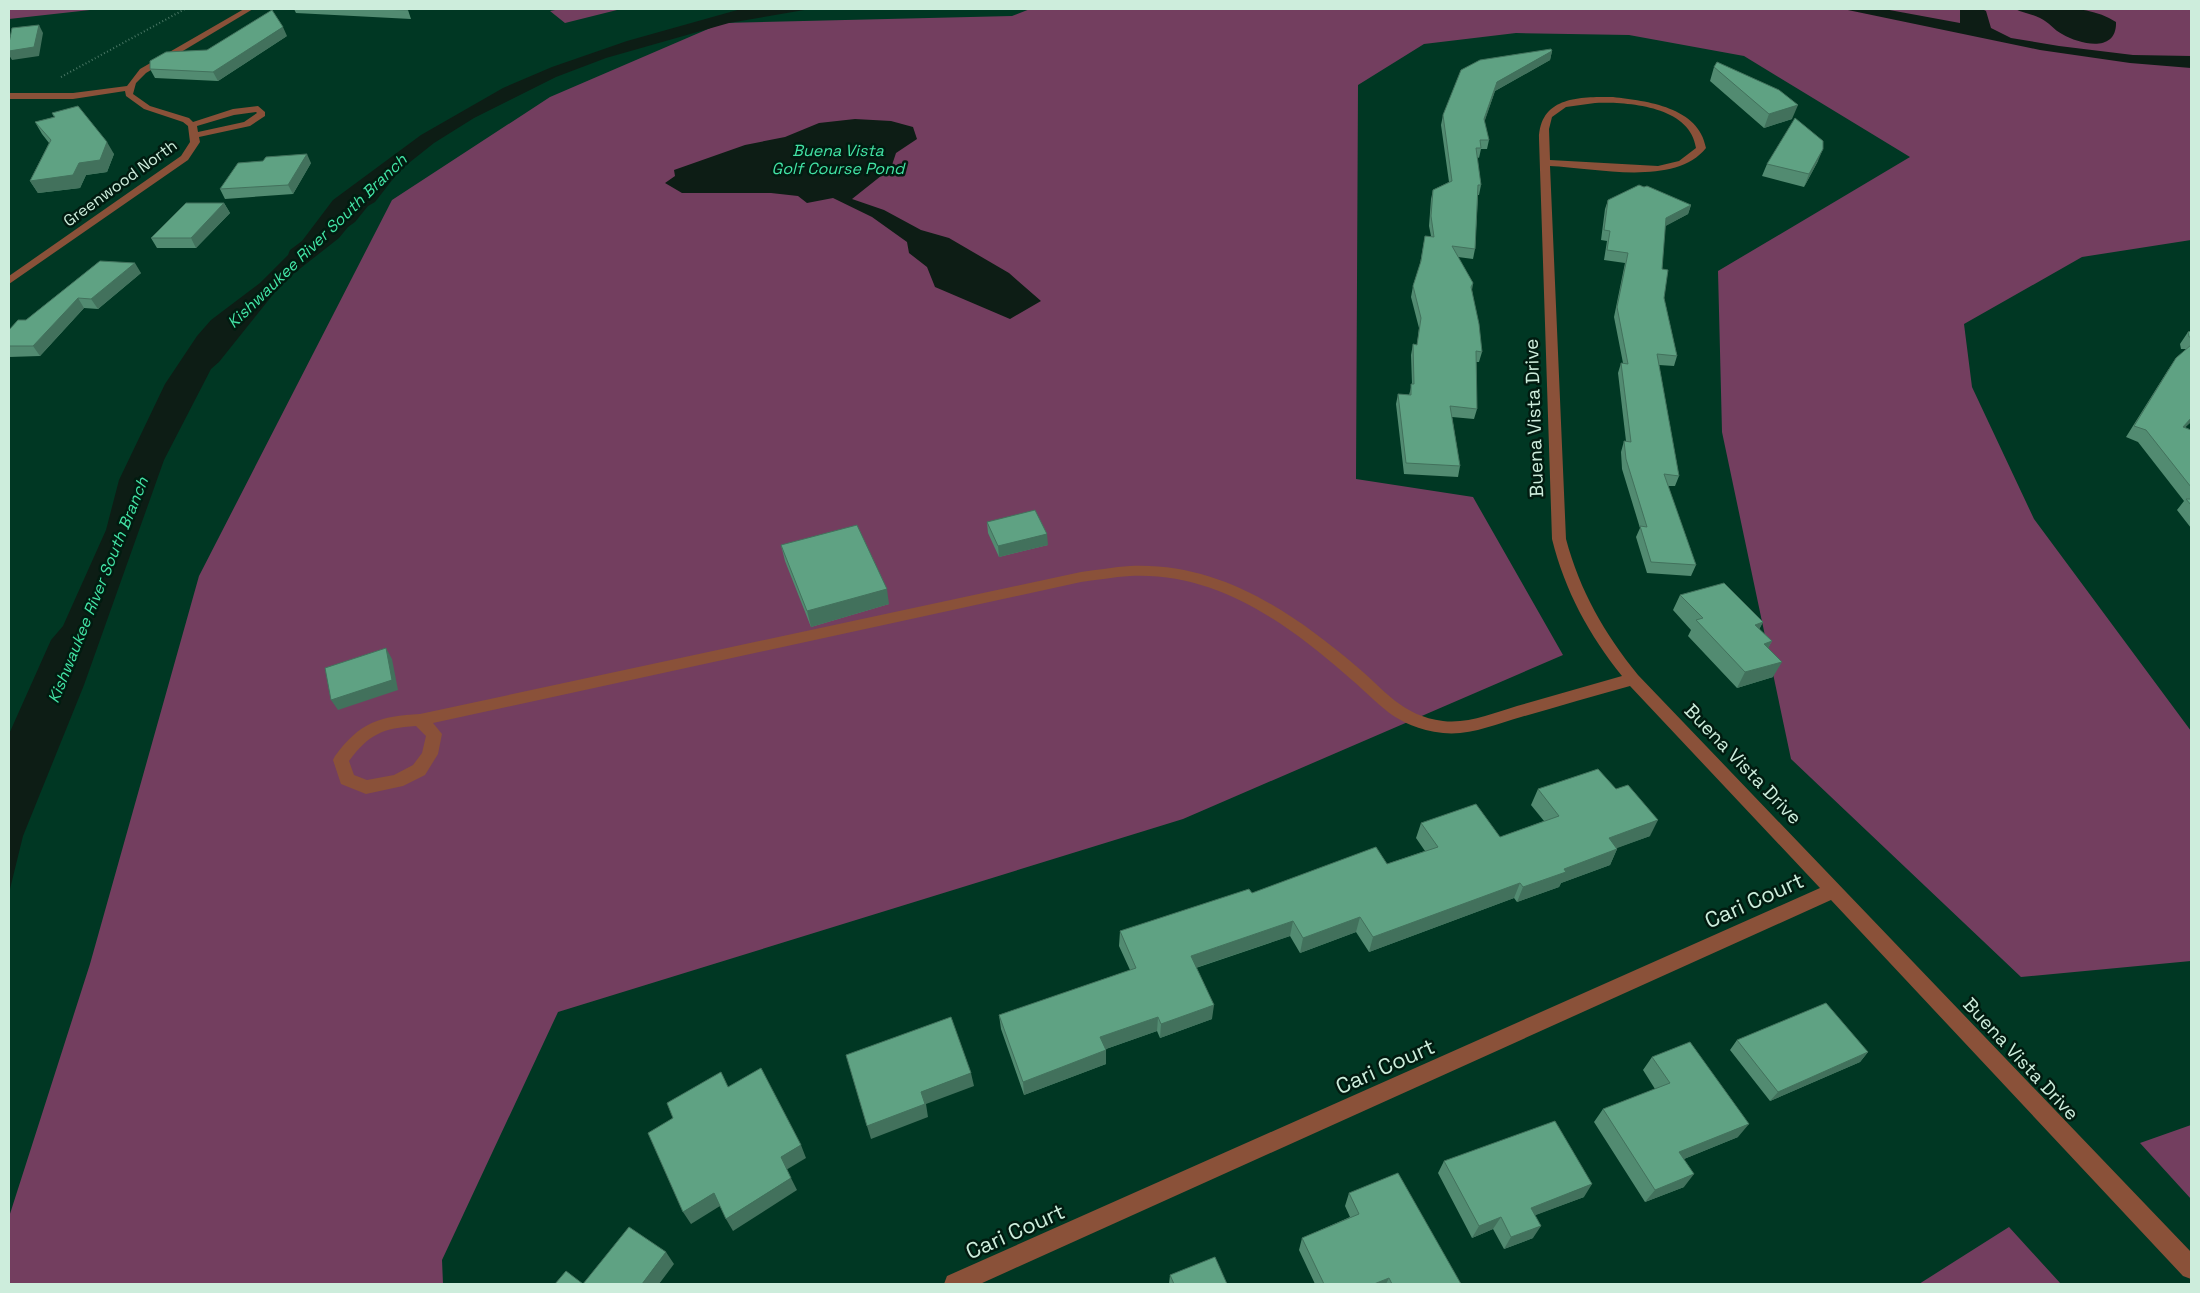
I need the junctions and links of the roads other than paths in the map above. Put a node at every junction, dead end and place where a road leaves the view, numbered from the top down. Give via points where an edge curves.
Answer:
1 (249, 9) edge
2 (129, 88) junction
3 (9, 96) edge
4 (192, 125) junction
5 (195, 136) junction
6 (1545, 164) junction
7 (9, 281) edge
8 (1634, 679) junction
9 (420, 720) junction
10 (1834, 890) junction
11 (2191, 1268) edge
12 (955, 1284) edge

1 - 2 street via 150,66 136,77
2 - 3 street via 73,96
2 - 4 street, Greenwood North via 129,94 140,104 177,116
4 - 5 street, Greenwood North
4 - 5 street via 244,109 258,109 262,114 247,124
5 - 7 street, Greenwood North via 192,149 174,166
6 - 6 street, Buena Vista Drive via 1547,117 1560,107 1583,101 1621,101 1660,108 1693,126 1702,141 1701,148 1689,160 1662,168
6 - 8 street, Buena Vista Drive via 1559,539 1566,571 1579,601 1612,653
8 - 9 street via 1472,725 1444,727 1410,719 1395,710 1351,670 1278,613 1227,587 1183,575 1131,571 1081,577
8 - 10 street, Buena Vista Drive
9 - 9 street via 392,722 368,730 355,740 341,760 347,779 366,786 397,782 419,770 430,754 434,734
10 - 11 street, Buena Vista Drive
10 - 12 street, Cari Court

